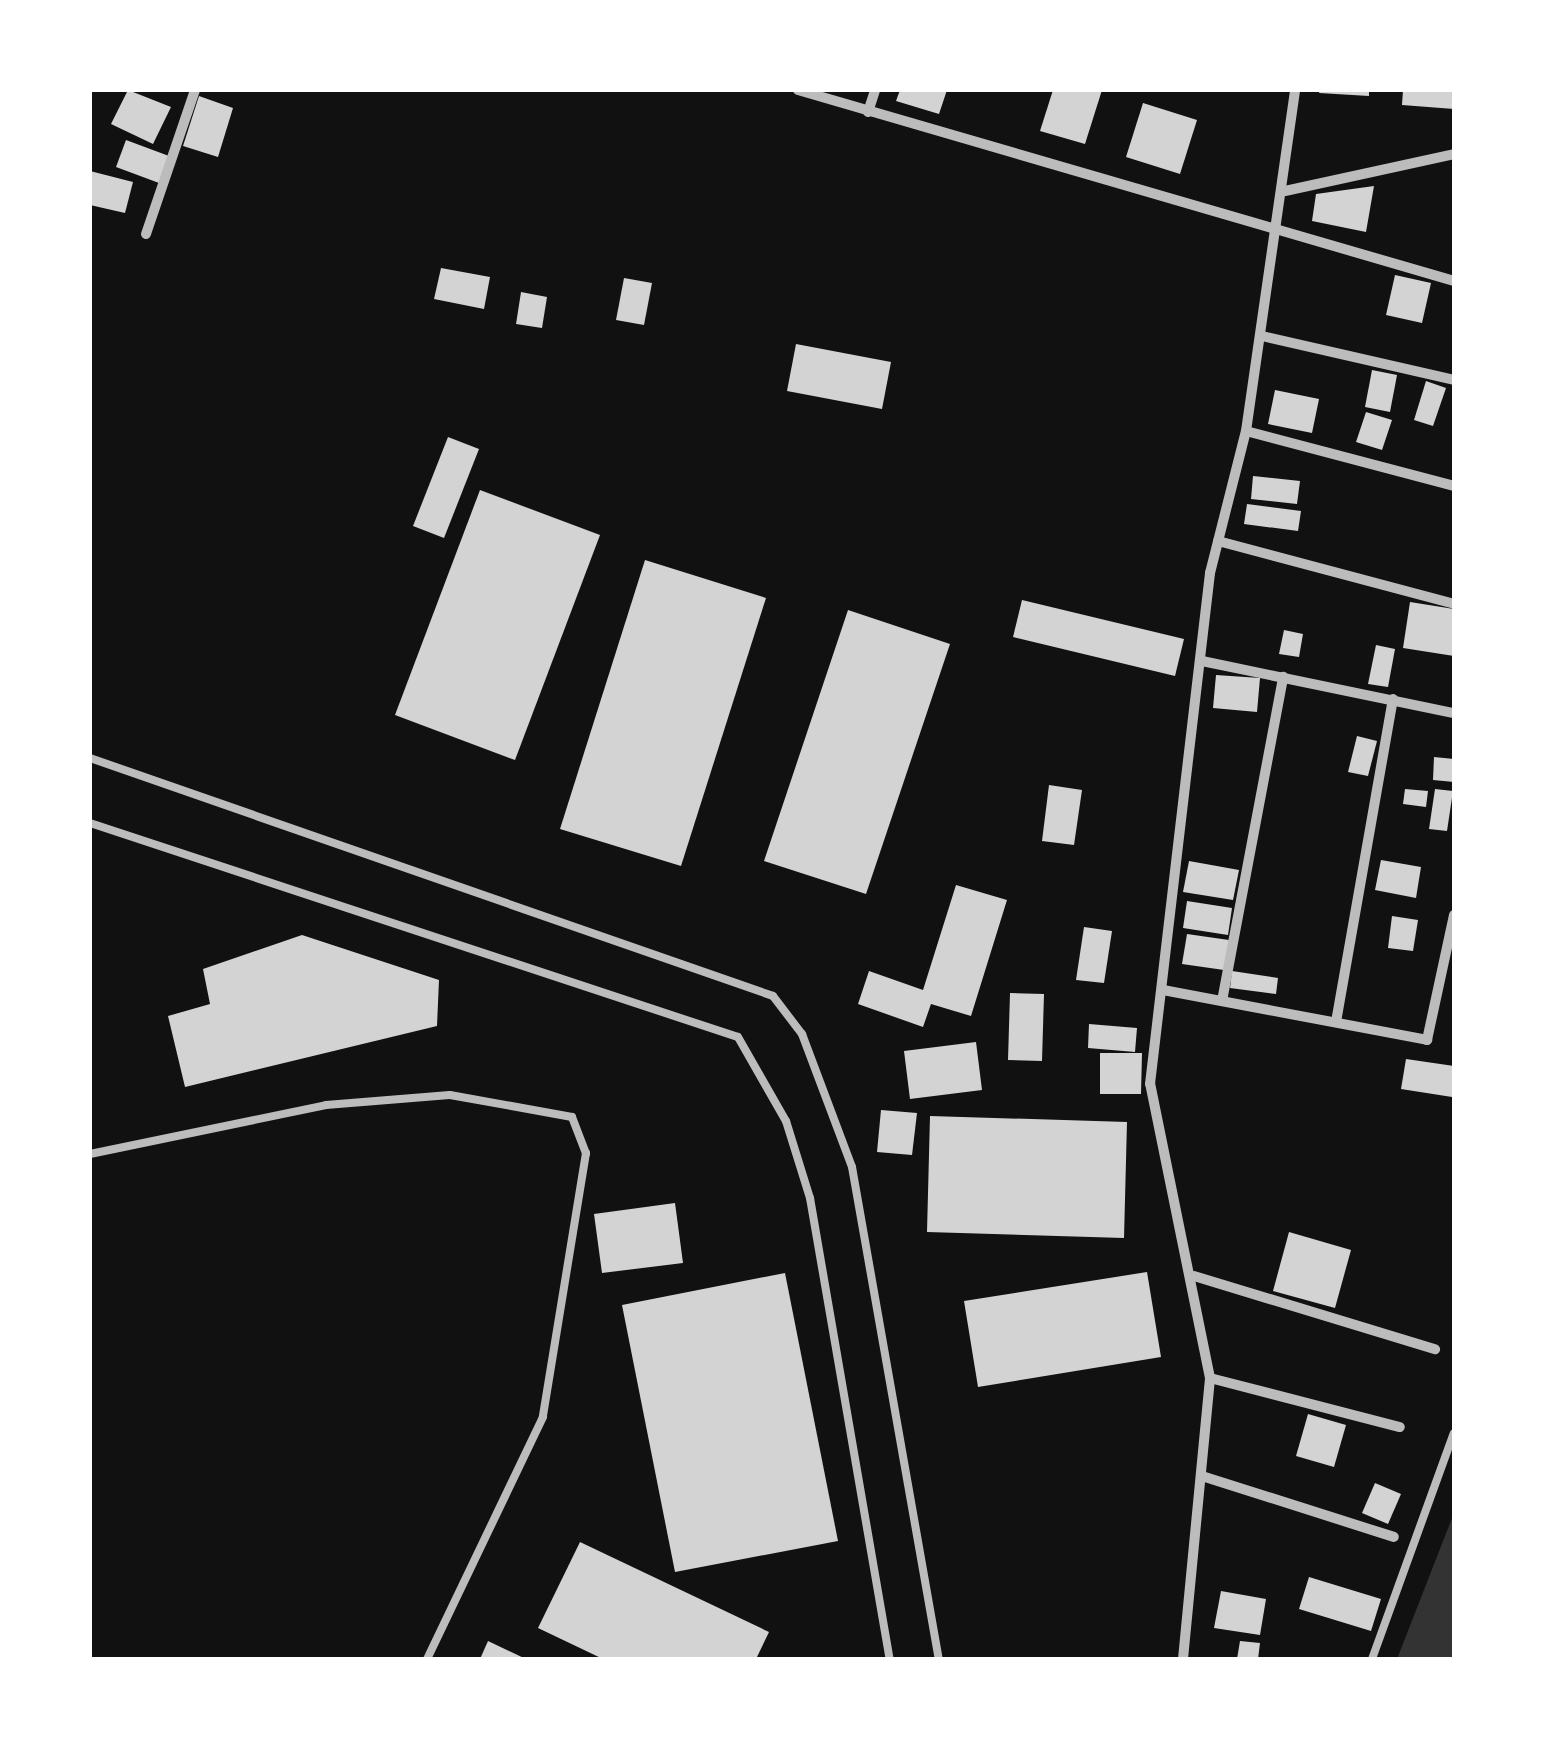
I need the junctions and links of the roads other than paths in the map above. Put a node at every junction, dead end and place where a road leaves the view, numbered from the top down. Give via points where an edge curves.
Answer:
1 (195, 90) edge
2 (798, 90) edge
3 (875, 90) edge
4 (1295, 90) edge
5 (868, 112) junction
6 (1454, 154) edge
7 (1284, 191) junction
8 (1280, 229) junction
9 (146, 234) dead end
10 (1454, 281) edge
11 (1262, 336) junction
12 (1454, 380) edge
13 (1246, 431) junction
14 (1454, 486) edge
15 (1218, 540) junction
16 (1454, 604) edge
17 (1202, 661) junction
18 (1283, 676) junction
19 (1393, 699) junction
20 (1454, 713) edge
21 (90, 758) edge
22 (90, 824) edge
23 (1454, 915) edge
24 (1163, 990) junction
25 (1222, 1001) junction
26 (1336, 1022) junction
27 (90, 1154) edge
28 (1194, 1276) junction
29 (1435, 1350) dead end
30 (1210, 1378) junction
31 (1400, 1427) dead end
32 (1454, 1433) edge
33 (1205, 1477) junction
34 (1394, 1536) dead end
35 (427, 1659) edge
36 (890, 1659) edge
37 (938, 1659) edge
38 (1183, 1659) edge
39 (1372, 1659) edge

1 - 9 street
2 - 5 street
3 - 5 street
4 - 7 street
5 - 8 street
6 - 7 street
7 - 8 street
8 - 10 street
8 - 11 street
11 - 12 street
11 - 13 street
13 - 14 street
13 - 15 street
15 - 16 street
15 - 17 street
17 - 18 street
17 - 24 street
18 - 19 street
18 - 25 street
19 - 20 street
19 - 26 street
21 - 37 lane via 773,996 802,1034 852,1167
22 - 36 lane via 738,1037 786,1121 810,1198
23 - 26 street via 1426,1040
24 - 25 street
24 - 28 street via 1150,1084
25 - 26 street
27 - 35 lane via 326,1105 450,1095 572,1117 586,1153 543,1417
28 - 29 street
28 - 30 street
30 - 31 street
30 - 33 street
32 - 39 lane
33 - 34 street
33 - 38 street

